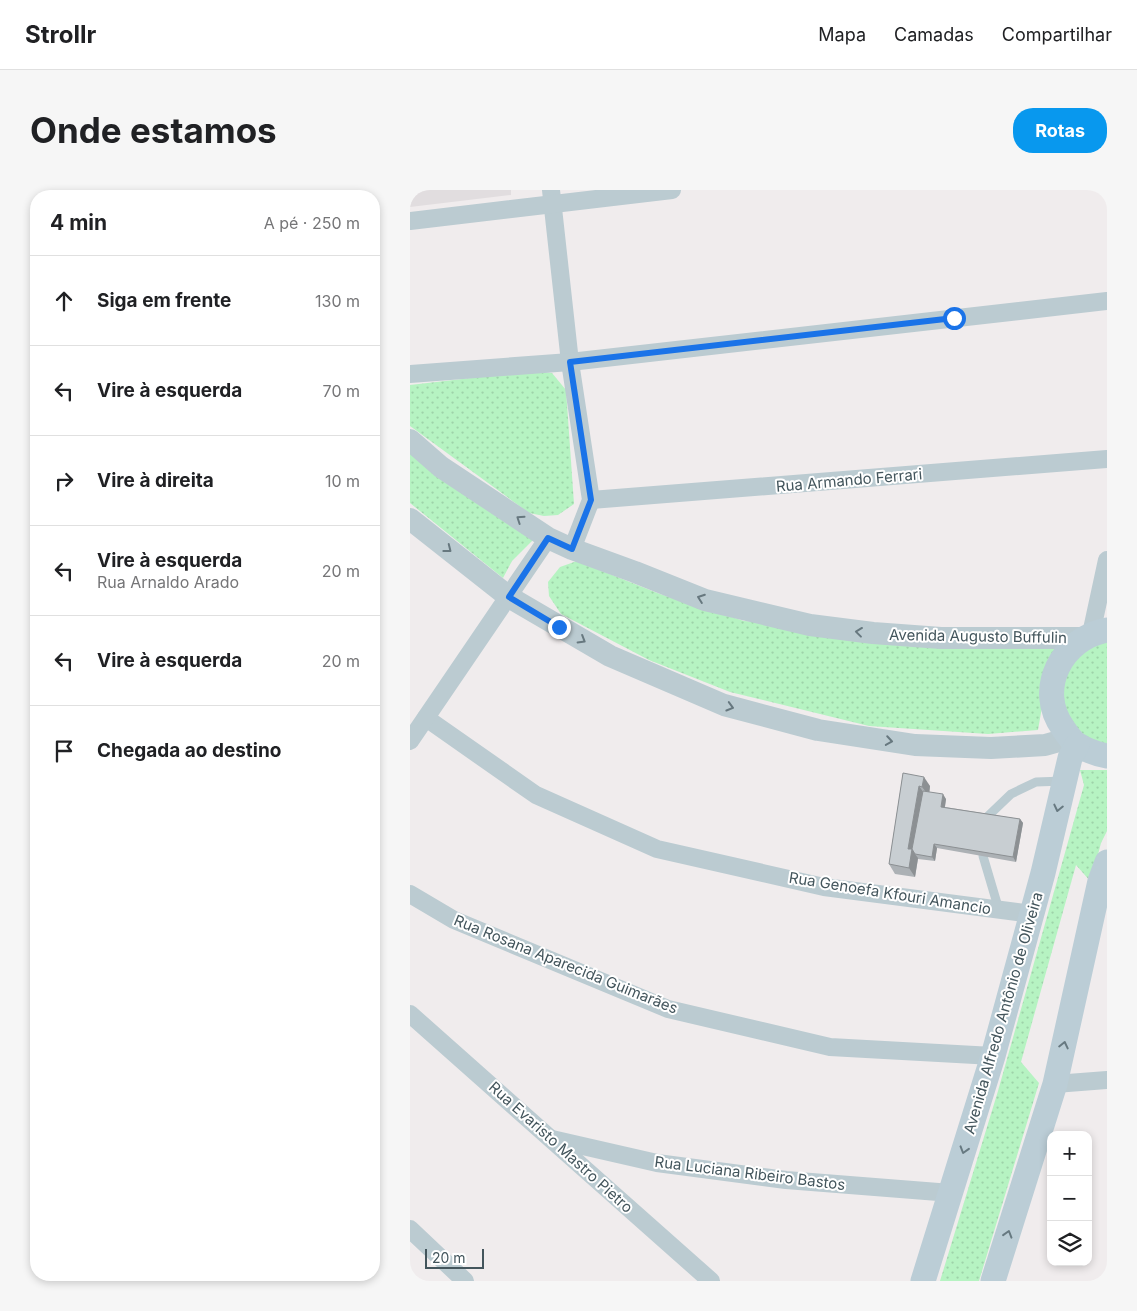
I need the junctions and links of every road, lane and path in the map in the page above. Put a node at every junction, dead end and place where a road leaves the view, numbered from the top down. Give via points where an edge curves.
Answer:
1 (672, 190) edge
2 (551, 197) edge
3 (410, 221) edge
4 (1107, 301) edge
5 (570, 362) junction
6 (410, 374) edge
7 (410, 440) edge
8 (1107, 459) edge
9 (591, 500) junction
10 (410, 519) edge
11 (548, 538) junction
12 (572, 549) junction
13 (1107, 560) edge
14 (509, 597) junction
15 (1095, 633) edge
16 (426, 718) junction
17 (410, 741) edge
18 (1073, 741) junction
19 (1107, 756) edge
20 (1064, 782) junction
21 (986, 818) edge
22 (983, 856) edge
23 (1107, 862) edge
24 (410, 894) edge
25 (999, 910) junction
26 (1032, 914) junction
27 (410, 1014) edge
28 (993, 1056) junction
29 (1107, 1080) edge
30 (1055, 1084) junction
31 (552, 1139) junction
32 (951, 1193) junction
33 (410, 1229) edge
34 (465, 1281) edge
35 (711, 1281) edge
36 (923, 1281) edge
37 (993, 1281) edge

1 - 2 street
2 - 3 street
2 - 5 street
4 - 5 street
5 - 6 street
5 - 9 street
11 -> 7 street, Avenida Augusto Buffulin via 441,467
8 - 9 street, Rua Armando Ferrari
9 - 12 street
10 -> 14 street
11 - 12 street, Avenida Augusto Buffulin
11 - 14 street
15 -> 12 street, Avenida Augusto Buffulin via 941,638 810,625 705,600
13 - 15 street
14 - 16 street
14 -> 18 street via 610,656 724,705 809,728 915,745 1000,748
15 - 18 main road via 1065,654 1054,674 1051,697 1056,719
16 - 17 street
16 - 25 street, Rua Genoefa Kfouri Amancio via 536,794 657,849 824,887
18 - 19 main road via 1091,752
18 - 20 main road, Avenida Alfredo Antônio de Oliveira
20 - 21 lane via 1036,782 1011,794
20 -> 26 main road, Avenida Alfredo Antônio de Oliveira
22 - 25 lane
30 -> 23 main road
24 - 28 street, Rua Rosana Aparecida Guimarães via 454,920 668,1009 830,1047
25 - 26 street, Rua Genoefa Kfouri Amancio
26 - 28 main road, Avenida Alfredo Antônio de Oliveira
27 - 31 street, Rua Evaristo Mastro Pietro
28 -> 32 main road, Avenida Alfredo Antônio de Oliveira
29 - 30 street
37 -> 30 main road
31 - 32 street, Rua Luciana Ribeiro Bastos via 658,1163 786,1180
31 - 35 street, Rua Evaristo Mastro Pietro
32 - 36 main road, Avenida Alfredo Antônio de Oliveira
33 - 34 street

